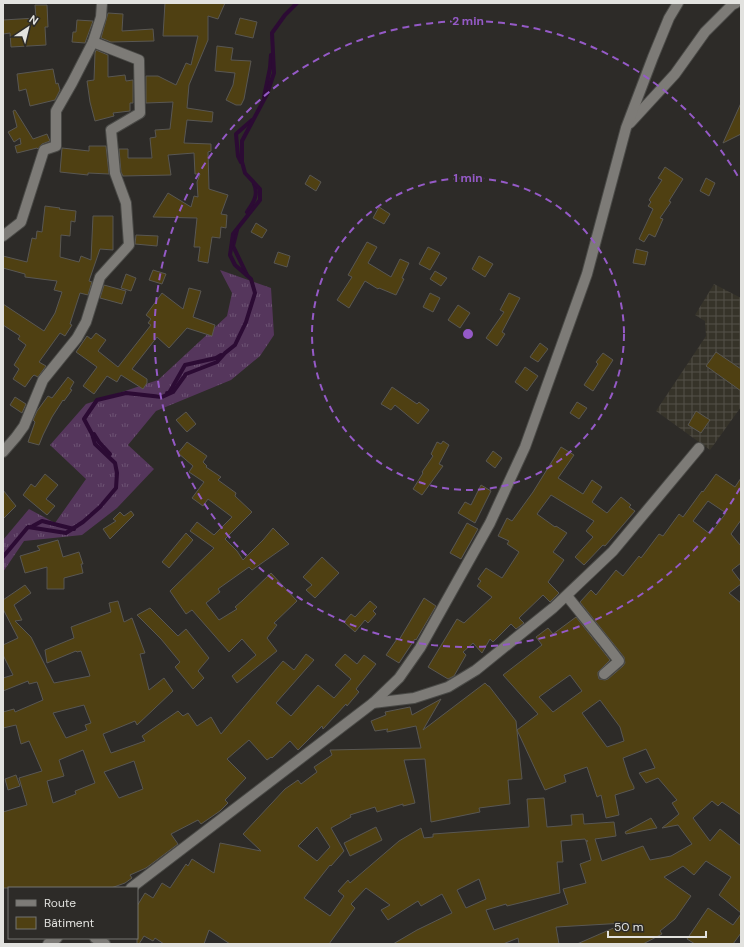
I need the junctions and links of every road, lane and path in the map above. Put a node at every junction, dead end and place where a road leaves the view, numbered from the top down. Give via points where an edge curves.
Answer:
1 (102, 3) edge
2 (678, 3) edge
3 (736, 4) edge
4 (93, 42) junction
5 (626, 128) junction
6 (3, 236) edge
7 (699, 448) dead end
8 (3, 452) edge
9 (567, 596) junction
10 (604, 674) dead end
11 (374, 703) junction
12 (131, 887) edge
13 (96, 939) edge
14 (105, 944) edge

1 - 4 street via 101,17
2 - 5 street via 669,18
3 - 5 street via 705,32 675,74
4 - 6 street via 56,111 56,146 44,150 21,222
4 - 8 street via 139,60 140,113 111,130 115,173 126,203 129,245 100,277 86,322 77,338 43,380 24,426
5 - 11 street via 587,274 525,447 490,523 420,648 399,678
7 - 9 street via 613,551
9 - 10 street via 619,661
9 - 11 street via 476,670 448,687 414,698
11 - 12 street
13 - 14 street

